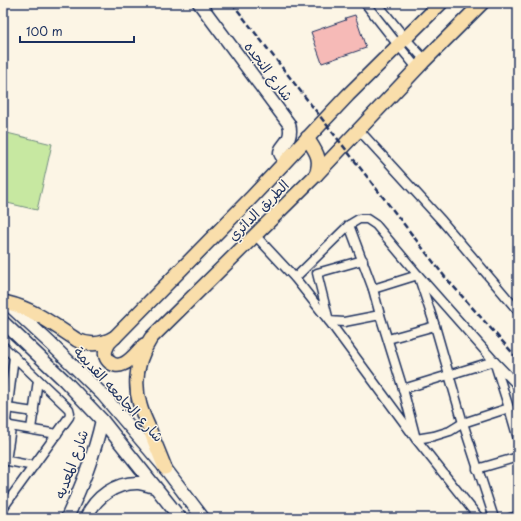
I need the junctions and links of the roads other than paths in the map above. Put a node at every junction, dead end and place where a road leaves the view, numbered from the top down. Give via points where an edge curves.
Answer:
1 (199, 3) edge
2 (365, 3) edge
3 (377, 3) edge
4 (441, 3) edge
5 (482, 3) edge
6 (402, 42) junction
7 (421, 64) junction
8 (359, 130) junction
9 (307, 138) junction
10 (285, 161) junction
11 (316, 175) junction
12 (349, 225) junction
13 (255, 235) junction
14 (363, 260) junction
15 (309, 264) junction
16 (317, 273) junction
17 (418, 275) junction
18 (295, 278) junction
19 (373, 289) junction
20 (5, 301) edge
21 (518, 310) edge
22 (380, 315) junction
23 (329, 321) junction
24 (3, 322) edge
25 (435, 326) junction
26 (115, 337) junction
27 (151, 338) junction
28 (388, 339) junction
29 (3, 346) edge
30 (14, 356) junction
31 (494, 361) junction
32 (449, 374) junction
33 (38, 380) junction
34 (518, 386) edge
35 (403, 389) junction
36 (6, 391) edge
37 (7, 408) junction
38 (509, 408) junction
39 (34, 412) junction
40 (102, 420) junction
41 (6, 423) edge
42 (462, 423) junction
43 (31, 430) junction
44 (57, 434) junction
45 (416, 439) junction
46 (518, 439) edge
47 (518, 457) edge
48 (4, 460) edge
49 (34, 466) junction
50 (165, 468) junction
51 (477, 470) junction
52 (155, 487) junction
53 (6, 498) edge
54 (3, 508) edge
55 (518, 516) edge
56 (67, 518) edge
57 (86, 518) edge
58 (180, 518) edge
59 (203, 518) edge
60 (479, 518) edge
61 (494, 518) edge
62 (510, 518) edge

1 - 10 main road, شارع النجده via 289,124 290,136 280,152
2 - 6 street
3 - 6 street
4 - 6 main road, الطريق الدائري
5 - 7 main road, الطريق الدائري
6 - 7 street
6 - 7 street
6 - 9 main road, الطريق الدائري
7 - 8 main road, الطريق الدائري
8 - 11 main road, الطريق الدائري
8 - 21 street
9 - 10 main road, الطريق الدائري
9 - 11 main road via 318,160
10 - 26 main road, الطريق الدائري
11 - 13 main road, الطريق الدائري
12 - 14 street
12 - 15 street
12 - 17 street via 358,219 367,219
13 - 18 street
13 - 27 main road, الطريق الدائري
14 - 16 street
14 - 19 street
15 - 16 street
15 - 18 street
16 - 23 street
17 - 19 street
17 - 25 street
17 - 31 street
18 - 23 street
19 - 22 street
20 - 26 main road, الطريق الدائري via 30,311 82,342 98,344
20 - 50 main road, شارع الجامعه القديمة via 103,395
22 - 23 street via 344,322
22 - 28 street
23 - 45 street
24 - 40 main road
25 - 28 street
25 - 32 street
26 - 27 main road via 105,352 106,358 116,366 127,362
27 - 50 main road, الطريق الدائري via 140,359 137,391 140,407
28 - 35 street
29 - 30 street
30 - 33 street
30 - 36 street
31 - 32 street
31 - 34 street
31 - 38 street
32 - 35 street
32 - 42 street
33 - 39 street
33 - 44 street via 70,411 69,417
35 - 45 street
36 - 37 street
37 - 39 street
37 - 41 street
38 - 42 street
38 - 46 street
39 - 43 street
40 - 52 main road
40 - 56 main road, شارع المعديه via 88,468
41 - 43 street
41 - 48 street via 11,429
42 - 45 street via 450,431
42 - 51 street
43 - 44 street
44 - 49 street
45 - 60 street
47 - 51 street
48 - 49 street
49 - 53 street
50 - 59 main road, شارع الجامعه القديمة
51 - 61 street
52 - 57 main road via 140,483 124,485 109,491 97,501
52 - 58 main road
53 - 54 street
55 - 62 street

